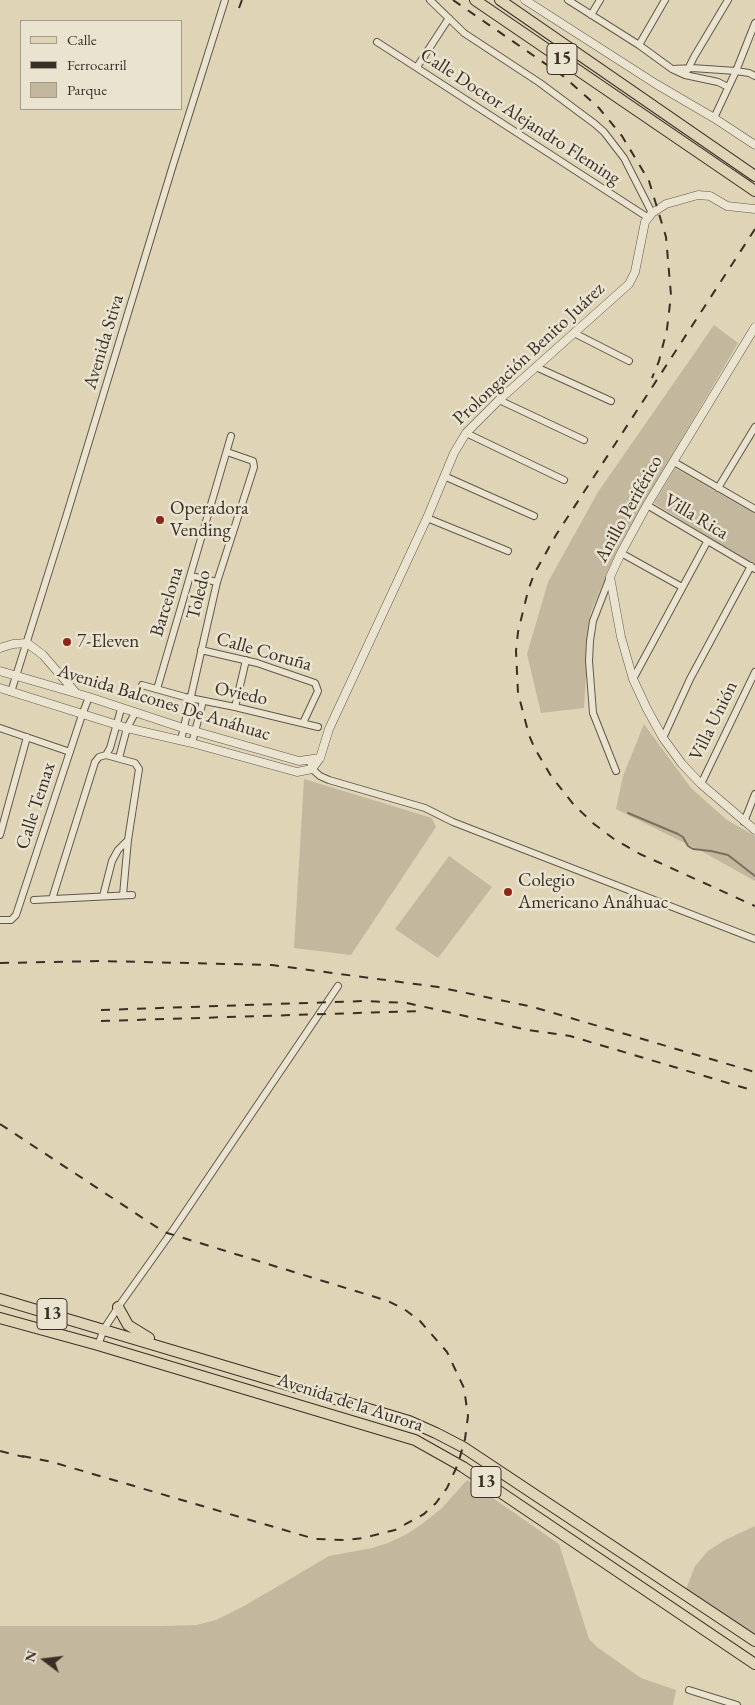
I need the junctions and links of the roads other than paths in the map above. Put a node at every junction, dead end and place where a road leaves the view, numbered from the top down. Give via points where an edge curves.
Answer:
1 (225, 0) edge
2 (430, 0) edge
3 (475, 0) edge
4 (500, 0) edge
5 (525, 0) edge
6 (568, 0) edge
7 (600, 0) edge
8 (666, 0) edge
9 (728, 0) edge
10 (592, 15) junction
11 (449, 18) junction
12 (755, 23) edge
13 (377, 42) dead end
14 (639, 45) junction
15 (417, 67) junction
16 (736, 71) junction
17 (686, 72) junction
18 (755, 76) edge
19 (728, 88) junction
20 (714, 118) junction
21 (755, 145) edge
22 (755, 176) edge
23 (755, 191) edge
24 (753, 208) edge
25 (649, 215) junction
26 (755, 327) edge
27 (574, 333) junction
28 (629, 361) dead end
29 (536, 367) junction
30 (499, 400) junction
31 (611, 401) dead end
32 (755, 427) edge
33 (466, 433) junction
34 (231, 436) dead end
35 (584, 440) dead end
36 (227, 452) junction
37 (674, 462) junction
38 (444, 476) junction
39 (564, 480) dead end
40 (718, 488) junction
41 (647, 505) junction
42 (755, 509) edge
43 (534, 516) dead end
44 (427, 518) junction
45 (707, 542) junction
46 (508, 551) dead end
47 (621, 552) junction
48 (753, 567) edge
49 (191, 576) junction
50 (610, 577) junction
51 (217, 582) junction
52 (682, 586) junction
53 (27, 643) junction
54 (0, 648) edge
55 (201, 650) junction
56 (246, 660) junction
57 (0, 671) edge
58 (755, 672) edge
59 (16, 676) junction
60 (633, 679) junction
61 (142, 685) dead end
62 (0, 688) edge
63 (157, 689) junction
64 (11, 692) junction
65 (77, 694) junction
66 (89, 697) junction
67 (192, 699) junction
68 (204, 701) junction
69 (236, 707) junction
70 (121, 708) junction
71 (135, 713) junction
72 (82, 715) junction
73 (303, 723) junction
74 (116, 725) junction
75 (318, 727) dead end
76 (0, 728) edge
77 (127, 728) junction
78 (182, 728) junction
79 (197, 732) junction
80 (27, 737) junction
81 (663, 738) junction
82 (179, 740) junction
83 (194, 744) junction
84 (70, 752) junction
85 (106, 755) junction
86 (119, 758) junction
87 (320, 758) junction
88 (309, 759) junction
89 (312, 769) junction
90 (616, 771) dead end
91 (701, 784) junction
92 (755, 794) edge
93 (744, 822) junction
94 (755, 830) edge
95 (0, 835) edge
96 (128, 840) junction
97 (123, 895) junction
98 (132, 895) dead end
99 (103, 896) junction
100 (52, 899) junction
101 (34, 900) dead end
102 (4, 920) edge
103 (755, 939) edge
104 (338, 986) dead end
105 (0, 1299) edge
106 (118, 1307) junction
107 (0, 1318) edge
108 (104, 1329) junction
109 (98, 1345) junction
110 (170, 1348) junction
111 (755, 1641) edge
112 (755, 1664) edge
113 (689, 1690) dead end
114 (737, 1705) edge

1 - 53 street, Avenida Stiva
2 - 11 street
3 - 23 main road, 15
4 - 22 main road, 15
5 - 20 street
6 - 10 street
7 - 10 street
8 - 14 street
9 - 17 street
10 - 14 street
11 - 15 street
11 - 25 street via 464,33 540,83 604,132 624,158
12 - 16 street
13 - 15 street, Calle Doctor Alejandro Fleming
14 - 17 street via 672,69
15 - 25 street, Calle Doctor Alejandro Fleming
16 - 17 street
16 - 18 street
16 - 19 street
17 - 19 street
19 - 20 street
20 - 21 street
24 - 25 street via 727,206 710,196 698,195 666,204
25 - 27 street, Prolongación Benito Juárez via 642,230 633,279
26 - 37 street, Anillo Periférico
27 - 28 street
27 - 29 street, Prolongación Benito Juárez
29 - 30 street, Prolongación Benito Juárez
29 - 31 street
30 - 33 street, Prolongación Benito Juárez
30 - 35 street
32 - 40 street
33 - 38 street, Prolongación Benito Juárez
33 - 39 street
34 - 36 street, Barcelona
36 - 49 street, Barcelona
36 - 51 street, Toledo via 251,460 254,467
37 - 40 street
37 - 41 street, Anillo Periférico
38 - 43 street
38 - 44 street, Prolongación Benito Juárez
40 - 42 street
41 - 45 street, Villa Rica
41 - 47 street, Anillo Periférico
44 - 46 street
44 - 87 street, Prolongación Benito Juárez via 329,730
45 - 48 street, Villa Rica
45 - 52 street
47 - 50 street, Anillo Periférico
47 - 52 street
48 - 81 street via 690,679
49 - 51 street
49 - 63 street, Barcelona
50 - 60 street, Anillo Periférico
50 - 90 street via 593,621 589,661 593,713
51 - 55 street, Toledo
52 - 60 street
53 - 54 street
53 - 59 street, Avenida Stiva
53 - 65 street via 43,655
55 - 56 street, Calle Coruña
55 - 67 street, Toledo
56 - 69 street
56 - 73 street, Calle Coruña via 317,684 318,691
57 - 59 street, Avenida Balcones De Anáhuac
58 - 91 street, Villa Unión
59 - 64 street, Avenida Stiva
59 - 65 street, Avenida Balcones De Anáhuac
60 - 81 street, Anillo Periférico
61 - 63 street, Oviedo
62 - 64 street, Avenida Balcones De Anáhuac
63 - 67 street, Oviedo
64 - 72 street, Avenida Balcones De Anáhuac
65 - 66 street, Avenida Balcones De Anáhuac
66 - 70 street, Avenida Balcones De Anáhuac
66 - 72 street, Calle Temax
67 - 68 street, Oviedo
67 - 78 street, Toledo
68 - 69 street, Oviedo
68 - 79 street
69 - 73 street, Oviedo
70 - 71 street, Avenida Balcones De Anáhuac
70 - 74 street
71 - 77 street
71 - 78 street, Avenida Balcones De Anáhuac
72 - 74 street, Avenida Balcones De Anáhuac
72 - 84 street, Calle Temax
73 - 75 street, Oviedo
74 - 77 street, Avenida Balcones De Anáhuac
74 - 85 street
76 - 80 street
77 - 82 street, Avenida Balcones De Anáhuac
77 - 86 street
78 - 79 street, Avenida Balcones De Anáhuac
78 - 82 street
79 - 83 street
79 - 88 street, Avenida Balcones De Anáhuac via 299,761
80 - 84 street
80 - 95 street
81 - 91 street, Anillo Periférico
82 - 83 street, Avenida Balcones De Anáhuac
83 - 89 street, Avenida Balcones De Anáhuac via 297,772
84 - 102 street, Calle Temax via 16,915
85 - 86 street
85 - 100 street via 95,762
86 - 96 street via 135,763 139,769
87 - 88 street
87 - 89 street, Prolongación Benito Juárez
88 - 89 street
89 - 103 street via 329,780 424,808
91 - 93 street, Anillo Periférico
92 - 93 street
93 - 94 street, Anillo Periférico
96 - 97 street
96 - 99 street via 112,862
97 - 98 street
97 - 99 street
99 - 100 street
100 - 101 street
104 - 106 street
105 - 108 main road, Avenida de la Aurora / 13
106 - 108 street
106 - 110 main road via 131,1328
107 - 109 main road, Avenida de la Aurora / 13
108 - 109 street
108 - 110 main road, Avenida de la Aurora / 13
109 - 112 main road, Avenida de la Aurora / 13 via 415,1440 463,1467
110 - 111 main road, Avenida de la Aurora / 13 via 409,1421 436,1433 470,1452
113 - 114 street

